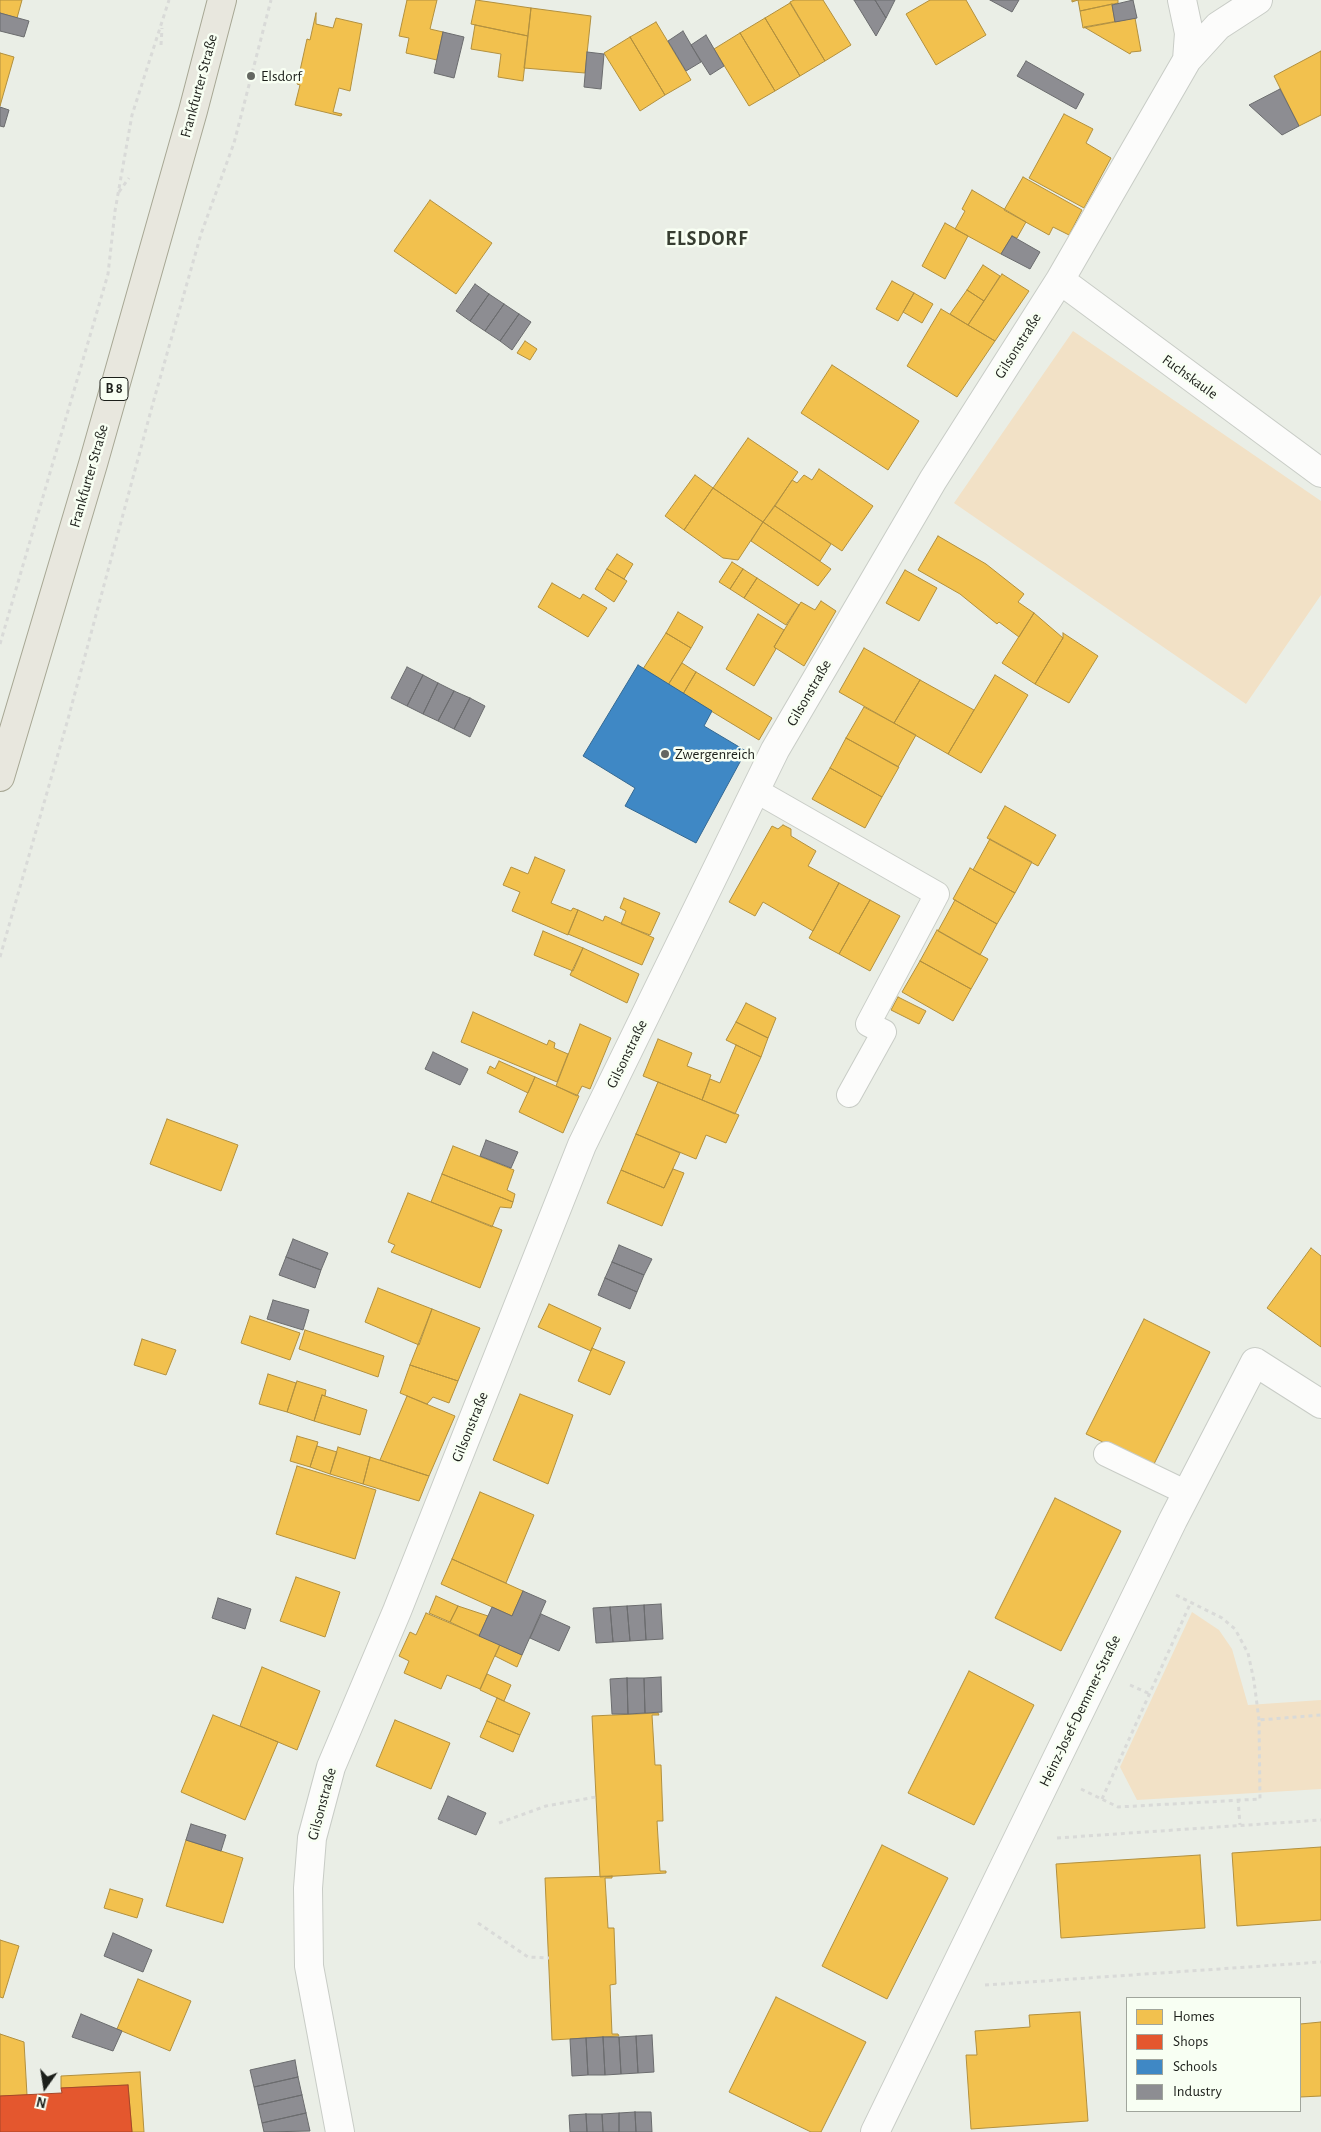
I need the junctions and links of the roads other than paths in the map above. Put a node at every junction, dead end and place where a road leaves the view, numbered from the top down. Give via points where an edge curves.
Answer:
1 (222, 0) edge
2 (1182, 0) edge
3 (1258, 0) edge
4 (1188, 60) junction
5 (1060, 280) junction
6 (1321, 473) edge
7 (0, 777) edge
8 (755, 790) junction
9 (849, 1095) dead end
10 (1321, 1404) edge
11 (1106, 1454) dead end
12 (1187, 1493) junction
13 (340, 2132) edge
14 (875, 2132) edge

1 - 7 main road, Frankfurter Straße / B 8 via 101,435
2 - 4 street, Gilsonstraße via 1189,33
3 - 4 street, Gilsonstraße via 1218,26
4 - 5 street, Gilsonstraße
5 - 6 street, Fuchskaule
5 - 8 street, Gilsonstraße via 933,480 775,750
8 - 9 lane via 937,894 868,1024 884,1032
8 - 13 street, Gilsonstraße via 582,1145 397,1611 331,1767 312,1838 308,1926 309,1966
10 - 12 street, Heinz-Josef-Demmer-Straße via 1255,1362
11 - 12 lane
12 - 14 street, Heinz-Josef-Demmer-Straße

